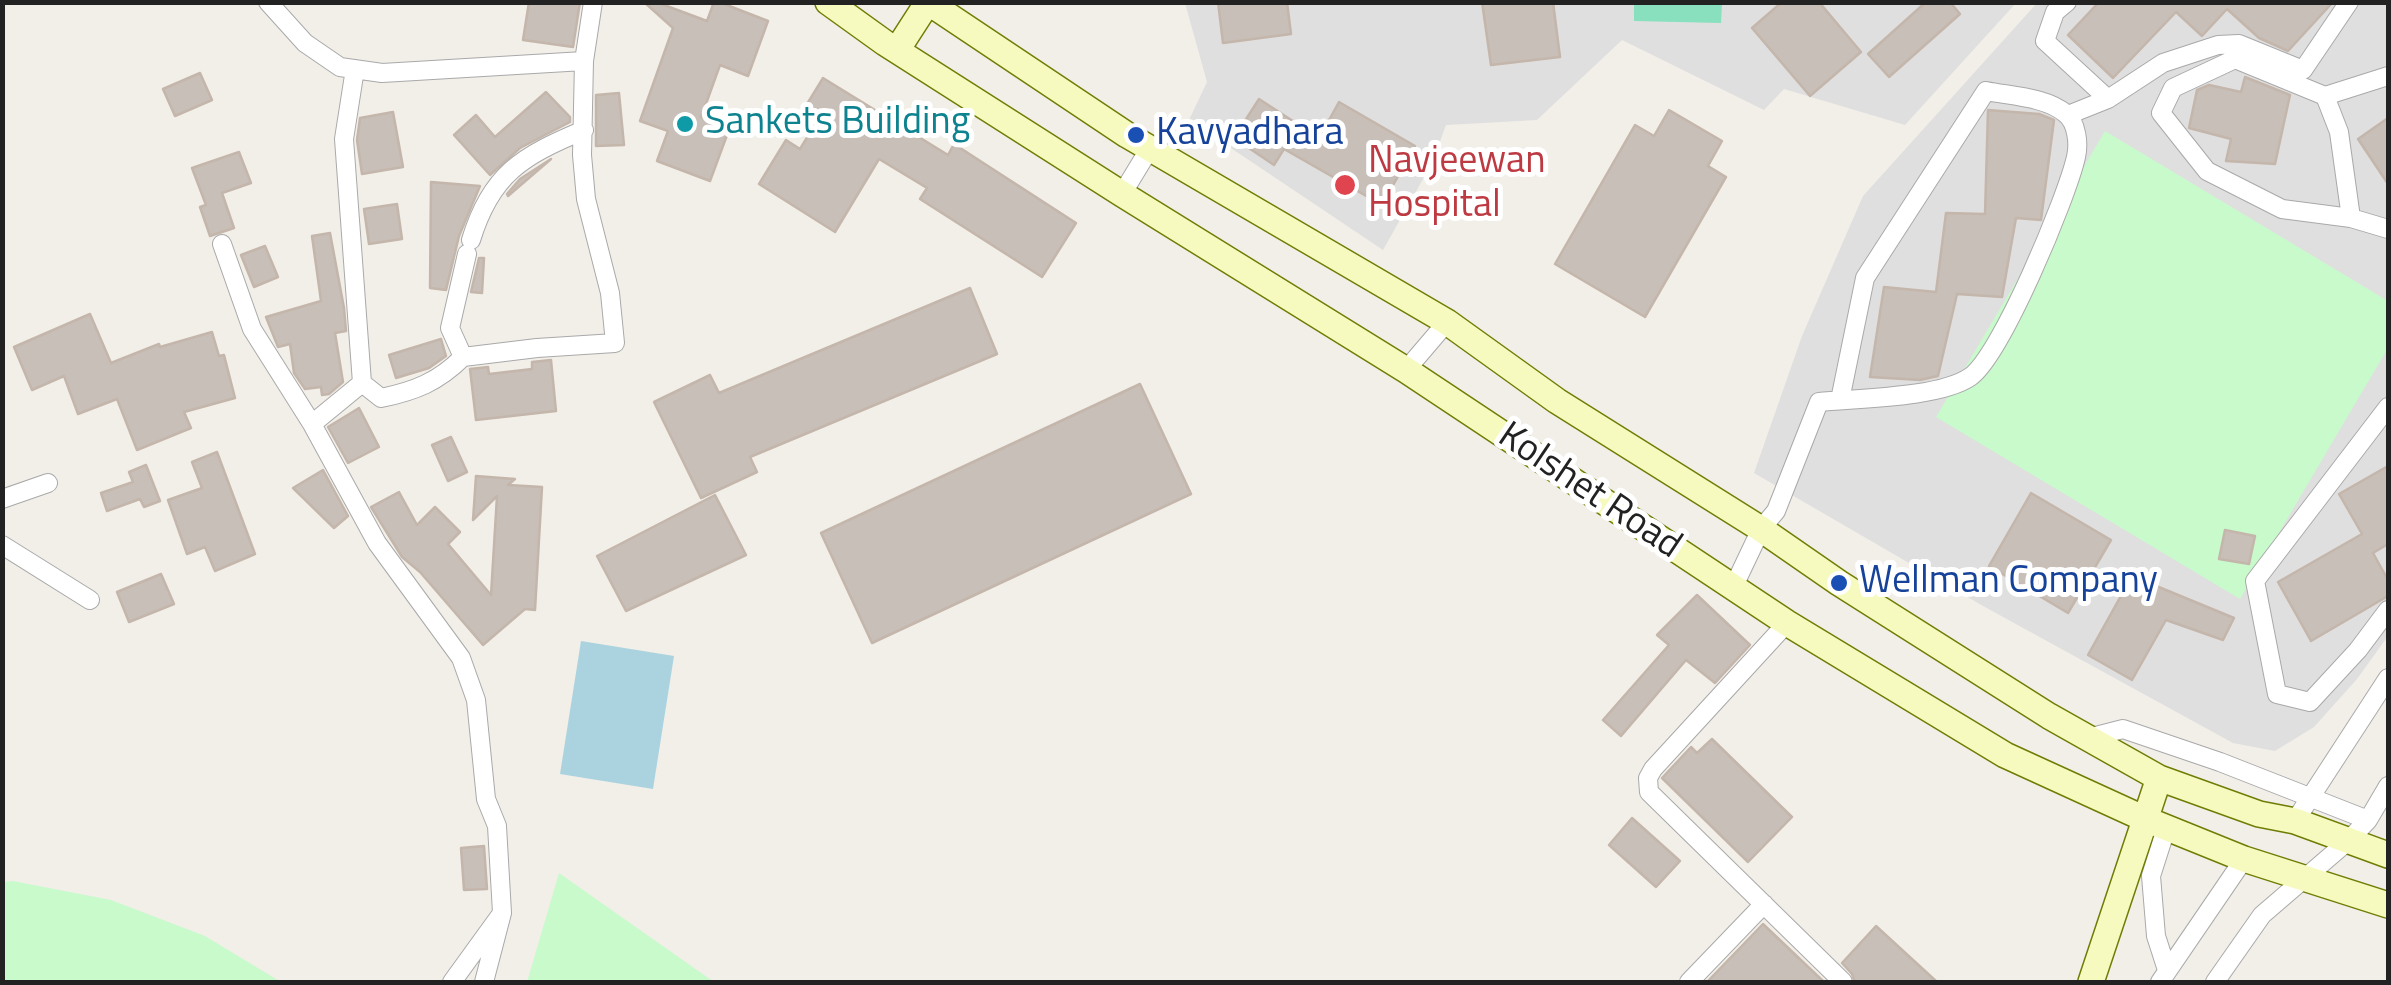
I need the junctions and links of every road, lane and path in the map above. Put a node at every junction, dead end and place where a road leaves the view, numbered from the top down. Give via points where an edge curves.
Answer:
1 (268, 2) edge
2 (593, 2) edge
3 (828, 2) edge
4 (928, 2) edge
5 (2067, 2) edge
6 (2350, 2) edge
7 (897, 50) junction
8 (584, 61) junction
9 (356, 70) junction
10 (2388, 76) edge
11 (2325, 96) junction
12 (2108, 99) junction
13 (2068, 115) junction
14 (584, 130) junction
15 (1150, 148) junction
16 (1122, 194) junction
17 (2350, 218) junction
18 (2388, 228) edge
19 (222, 244) dead end
20 (1447, 322) junction
21 (463, 357) junction
22 (1406, 370) junction
23 (362, 383) junction
24 (1840, 400) junction
25 (2388, 408) edge
26 (312, 424) junction
27 (48, 483) dead end
28 (2, 499) edge
29 (1762, 529) junction
30 (2, 544) edge
31 (1733, 588) junction
32 (90, 600) dead end
33 (2388, 610) edge
34 (1787, 623) junction
35 (2388, 678) edge
36 (2088, 738) junction
37 (2172, 746) junction
38 (2160, 778) junction
39 (2388, 786) edge
40 (2309, 796) junction
41 (2368, 820) junction
42 (2295, 821) junction
43 (2156, 824) junction
44 (2348, 841) junction
45 (2388, 854) edge
46 (2244, 859) junction
47 (2306, 880) junction
48 (1764, 904) junction
49 (2388, 905) edge
50 (502, 914) junction
51 (2164, 976) edge
52 (452, 982) edge
53 (484, 982) edge
54 (1689, 982) edge
55 (1842, 982) edge
56 (2092, 982) edge
57 (2215, 982) edge

1 - 9 street via 305,43
2 - 8 street
3 - 7 street, Kolshet Road
4 - 7 street
4 - 15 street, Kolshet Road
5 - 12 street via 2055,12 2045,41
6 - 12 street via 2304,70 2239,44 2218,45 2164,63
7 - 16 street, Kolshet Road
8 - 9 street
8 - 14 street
9 - 23 street via 344,139
10 - 11 street
11 - 17 street via 2339,132
11 - 17 street via 2235,59 2173,88 2162,113 2207,171 2282,208
12 - 13 street
13 - 24 street via 2077,134 2076,155 2049,236 1991,354 1971,376 1941,389
13 - 24 street via 1986,91 1865,278
14 - 21 street via 505,172 480,210 450,328
14 - 21 street via 586,199 610,293 614,343
15 - 16 street
15 - 20 street, Kolshet Road
16 - 22 street, Kolshet Road
17 - 18 street
19 - 26 street via 252,329
20 - 22 street
20 - 29 street, Kolshet Road via 1557,402
21 - 23 street via 416,391 381,398
22 - 31 street, Kolshet Road
23 - 26 street
24 - 29 street via 1819,402 1776,511
25 - 33 street via 2255,581 2277,694 2310,702
26 - 50 street via 377,543 461,658 476,700 486,799 497,826
27 - 28 street
29 - 31 street
29 - 36 street, Kolshet Road
30 - 32 street
31 - 34 street, Kolshet Road
34 - 43 street, Kolshet Road via 2004,755
34 - 48 street via 1648,778 1649,792
35 - 40 street
36 - 37 street via 2123,729
36 - 38 street, Kolshet Road
37 - 38 street
37 - 40 street
38 - 42 street, Kolshet Road
38 - 43 street
39 - 41 street
40 - 41 street
40 - 42 street
41 - 44 street
42 - 44 street, Kolshet Road
43 - 46 street, Kolshet Road
43 - 51 street via 2151,876
43 - 56 street
44 - 45 street, Kolshet Road
44 - 47 street
46 - 47 street, Kolshet Road
46 - 51 street
47 - 49 street, Kolshet Road
47 - 57 street via 2262,915
48 - 54 street
48 - 55 street
50 - 52 street
50 - 53 street

